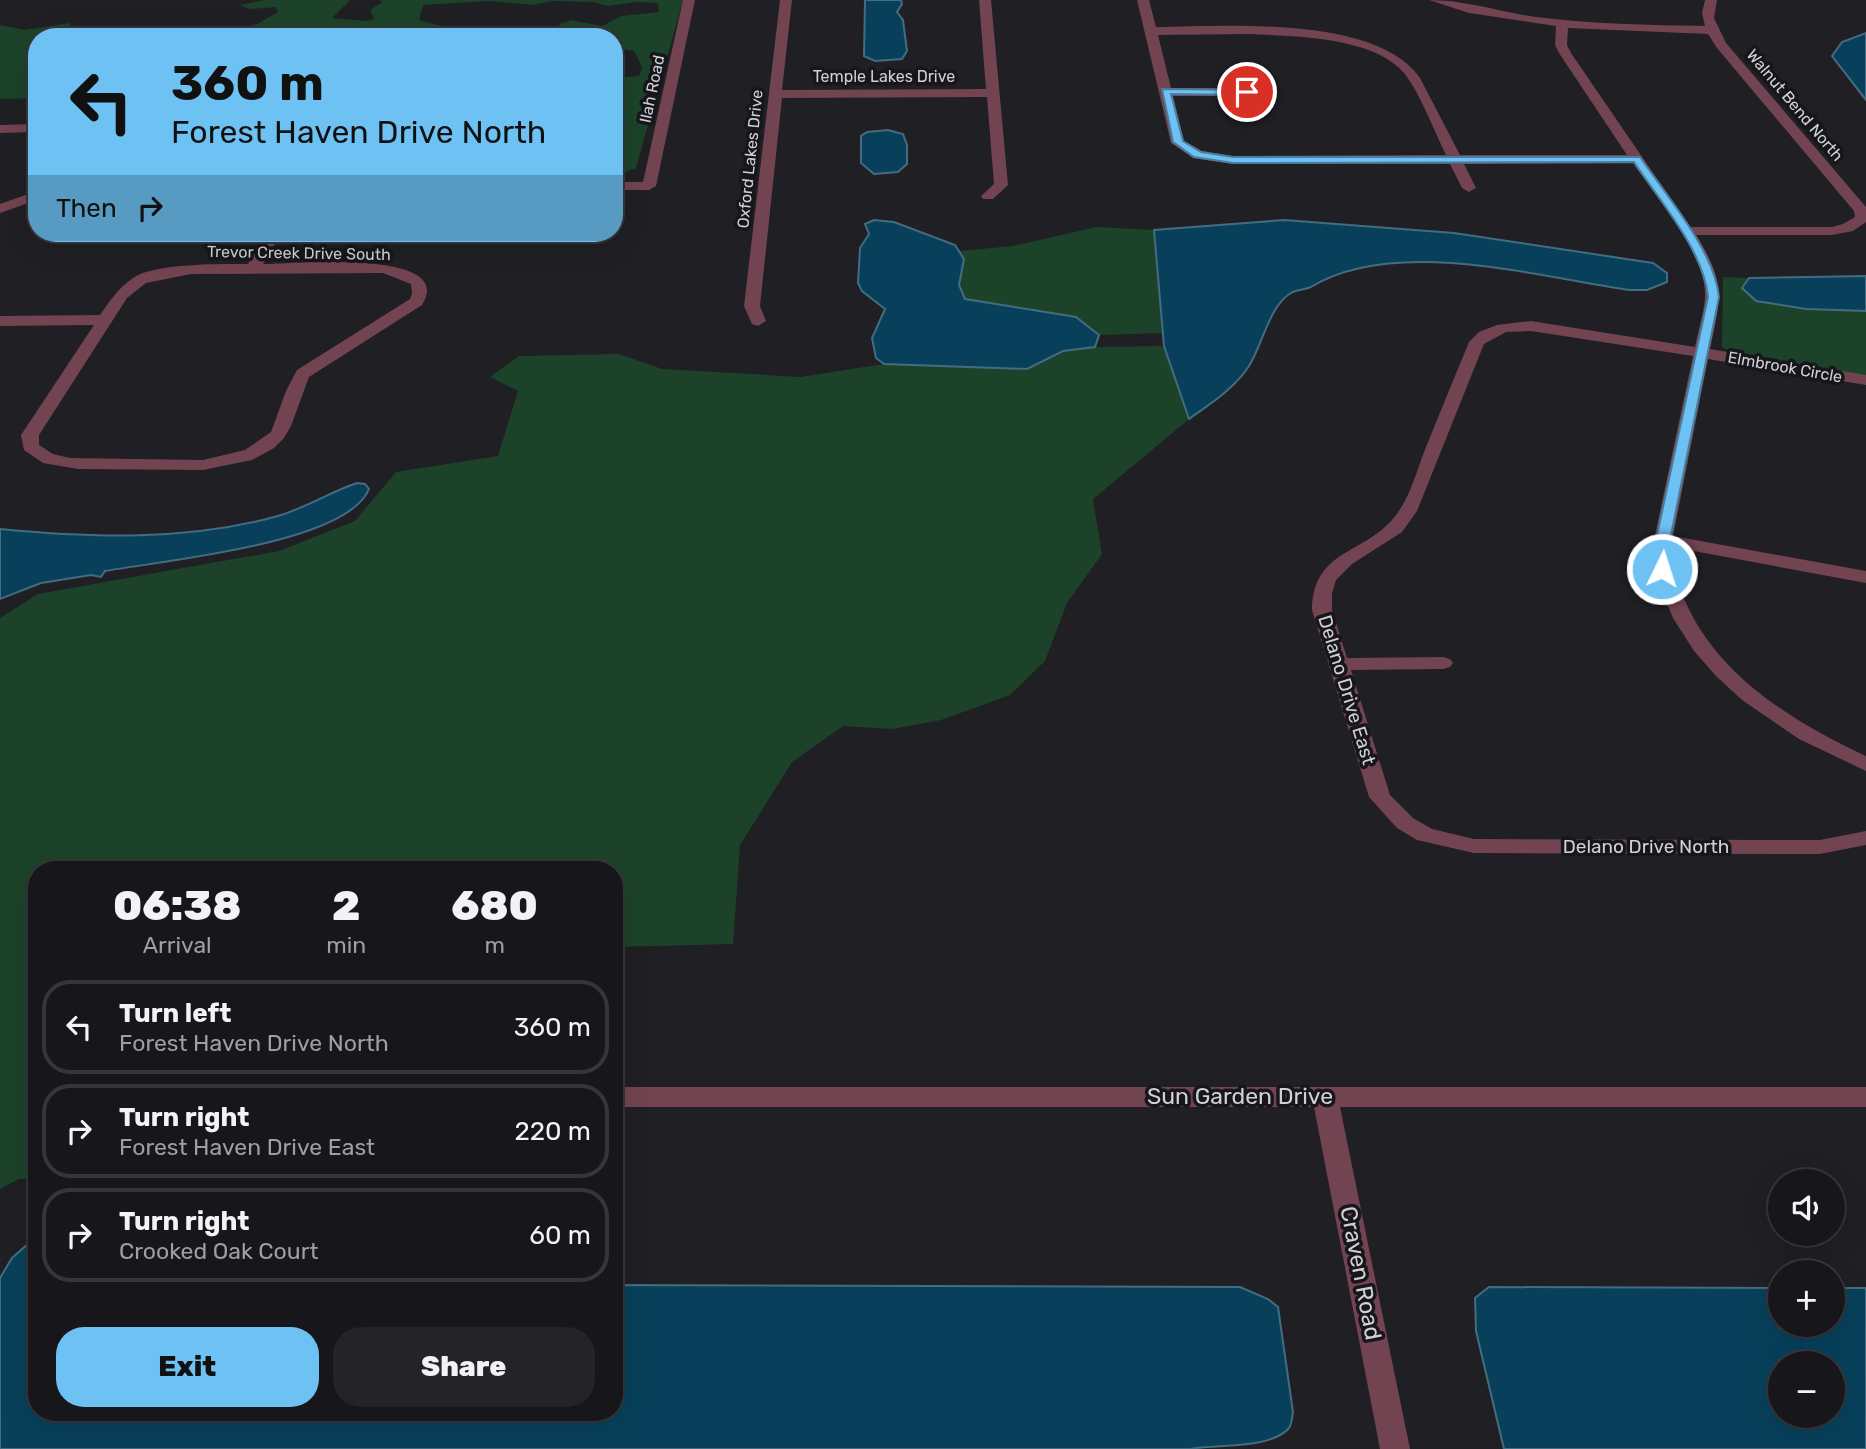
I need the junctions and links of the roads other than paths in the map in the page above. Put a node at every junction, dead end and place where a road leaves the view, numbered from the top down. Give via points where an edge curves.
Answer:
1 (689, 0) edge
2 (786, 0) edge
3 (985, 0) edge
4 (1143, 0) edge
5 (1435, 0) edge
6 (1711, 0) edge
7 (1562, 25) junction
8 (1711, 30) junction
9 (1151, 31) junction
10 (1166, 92) junction
11 (1247, 92) dead end
12 (993, 93) junction
13 (775, 94) junction
14 (0, 128) edge
15 (28, 128) edge
16 (1637, 159) junction
17 (1456, 160) junction
18 (623, 186) edge
19 (1469, 188) dead end
20 (988, 196) dead end
21 (28, 198) edge
22 (0, 209) edge
23 (1686, 231) junction
24 (269, 242) edge
25 (253, 269) junction
26 (103, 320) junction
27 (0, 321) edge
28 (758, 321) dead end
29 (1703, 353) junction
30 (1866, 380) edge
31 (1663, 540) junction
32 (1866, 577) edge
33 (1443, 663) dead end
34 (1339, 664) junction
35 (1866, 764) edge
36 (1425, 835) joint
37 (1866, 838) edge
38 (1325, 1096) junction
39 (623, 1097) edge
40 (1866, 1097) edge
41 (1395, 1449) edge

1 - 18 street, Ilah Road via 649,186
2 - 13 street, Oxford Lakes Drive
3 - 12 street
4 - 9 street
5 - 7 street via 1495,16
6 - 8 street
7 - 8 street
7 - 16 street via 1565,53
8 - 23 street, Walnut Bend North via 1861,210 1862,218 1848,228 1832,231
9 - 10 street
9 - 17 street via 1288,32 1335,38 1378,51 1396,60 1415,80
10 - 11 street
10 - 17 street via 1178,142 1208,157
12 - 13 street, Temple Lakes Drive
12 - 20 street via 1001,185
13 - 28 street, Oxford Lakes Drive via 752,306
14 - 15 street
16 - 17 street
16 - 23 street
17 - 19 street
21 - 22 street
23 - 29 street via 1712,284
24 - 25 street
25 - 26 street, Trevor Creek Drive South via 174,270 141,279 121,295
25 - 26 street, Trevor Creek Drive South via 383,268 415,278 422,294 303,374 281,430 271,442 240,457 204,464 53,460 30,446 30,435
26 - 27 street
29 - 30 street, Elmbrook Circle
29 - 31 street
29 - 34 street, Delano Drive East via 1531,325 1488,332 1477,342 1408,510 1394,528 1330,573 1321,597 1322,610
31 - 32 street
31 - 35 street via 1662,569 1673,601 1709,656 1778,714
33 - 34 street
34 - 36 street, Delano Drive East via 1380,797 1405,823
36 - 37 street, Delano Drive North via 1474,846 1820,847
38 - 39 street, Sun Garden Drive
38 - 40 street, Sun Garden Drive
38 - 41 street, Craven Road

